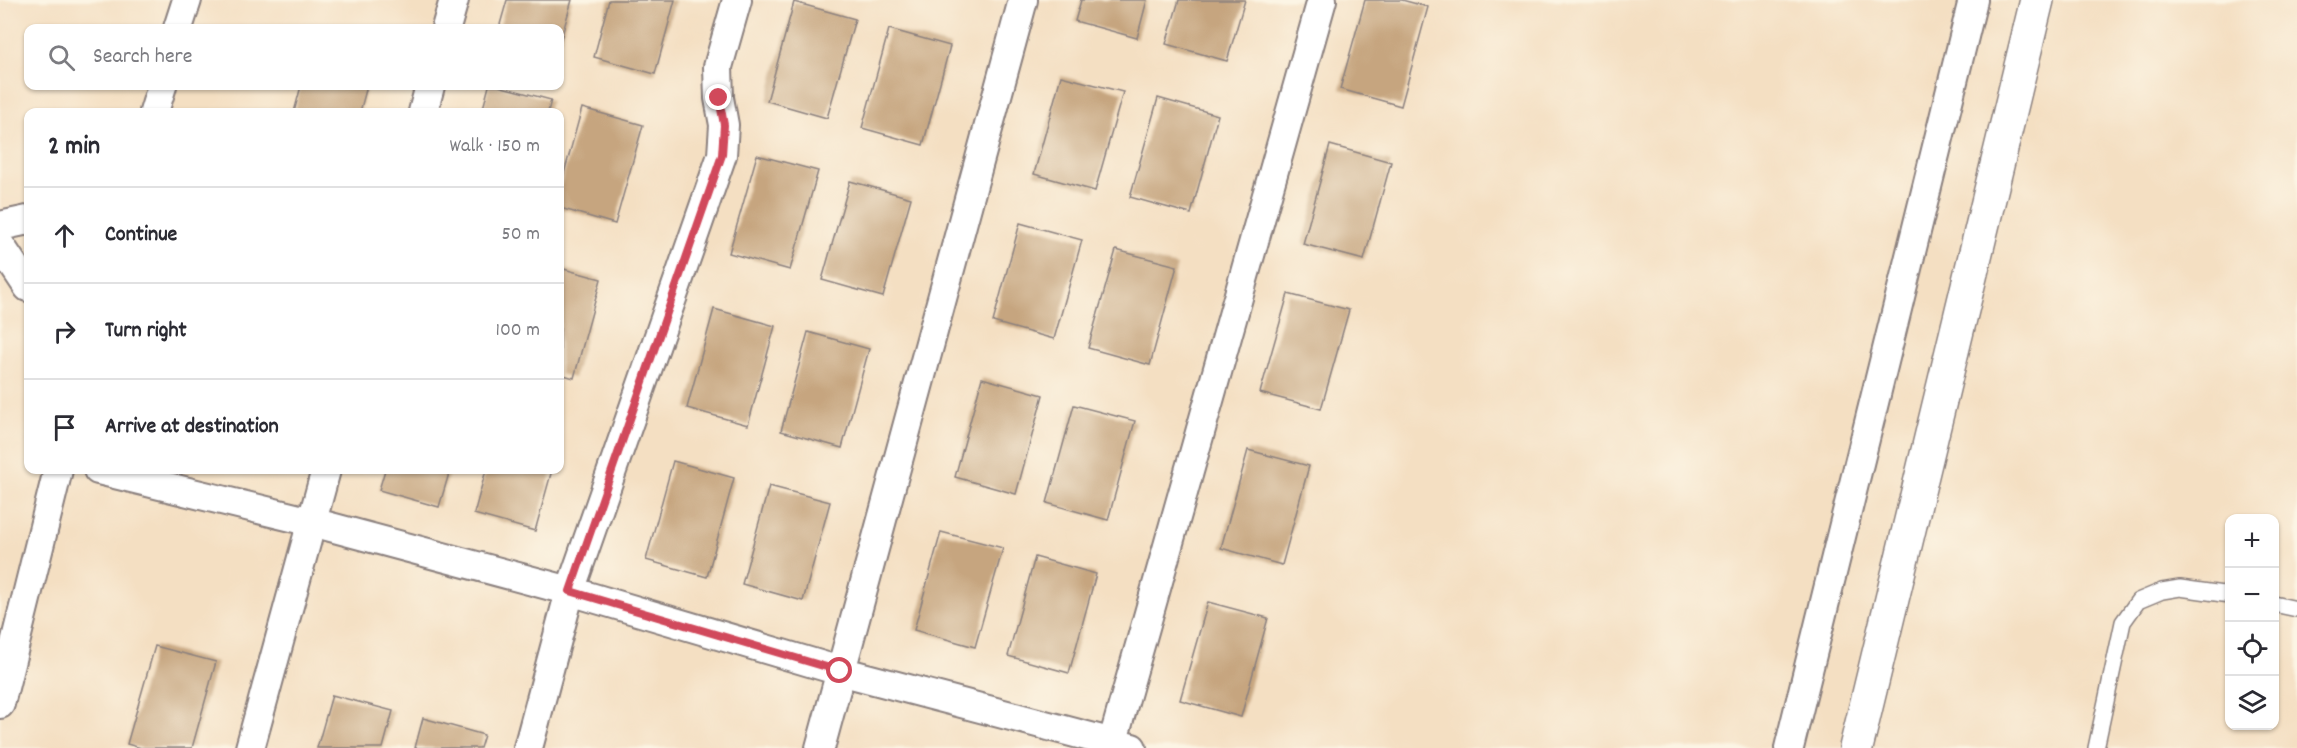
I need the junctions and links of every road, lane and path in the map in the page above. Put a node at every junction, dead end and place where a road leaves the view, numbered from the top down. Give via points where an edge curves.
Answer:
1 (187, 0) edge
2 (454, 0) edge
3 (737, 0) edge
4 (1023, 0) edge
5 (1322, 0) edge
6 (1974, 0) edge
7 (2037, 0) edge
8 (179, 24) edge
9 (447, 24) edge
10 (161, 90) edge
11 (429, 90) edge
12 (155, 108) edge
13 (424, 108) edge
14 (24, 221) edge
15 (0, 226) edge
16 (0, 245) edge
17 (24, 281) edge
18 (57, 474) edge
19 (114, 474) edge
20 (325, 474) edge
21 (312, 522) junction
22 (570, 591) junction
23 (2225, 594) edge
24 (2279, 605) edge
25 (2297, 609) edge
26 (840, 671) junction
27 (0, 704) edge
28 (1118, 747) edge
29 (250, 748) edge
30 (528, 748) edge
31 (820, 748) edge
32 (1789, 748) edge
33 (1856, 748) edge
34 (2096, 748) edge

1 - 8 street
2 - 9 street
3 - 22 street via 718,67 724,125 722,155
4 - 26 street
5 - 28 street
6 - 32 street
7 - 33 street
10 - 12 street
11 - 13 street
14 - 15 street
16 - 17 street
18 - 27 street
19 - 21 street
20 - 21 street
21 - 22 street
21 - 29 street
22 - 26 street
22 - 30 street
23 - 34 lane via 2180,588 2138,602 2123,621
24 - 25 lane
26 - 28 street
26 - 31 street

